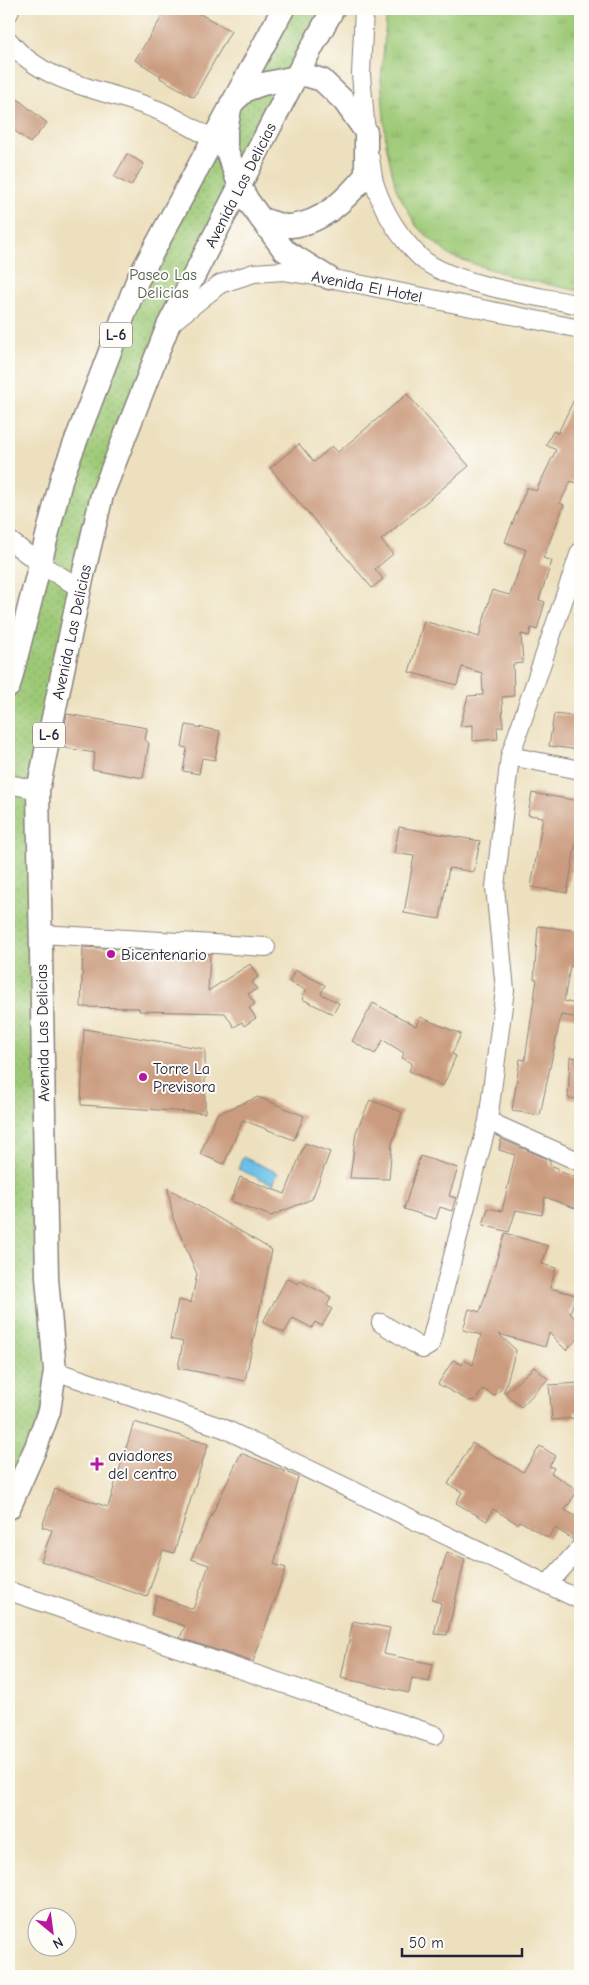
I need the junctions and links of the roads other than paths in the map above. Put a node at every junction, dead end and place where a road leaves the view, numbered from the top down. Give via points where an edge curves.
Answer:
1 (10, 9) edge
2 (283, 9) edge
3 (333, 9) edge
4 (364, 9) edge
5 (9, 13) edge
6 (9, 41) edge
7 (295, 78) junction
8 (231, 104) junction
9 (366, 132) junction
10 (212, 138) junction
11 (240, 187) junction
12 (261, 219) junction
13 (329, 278) junction
14 (580, 305) edge
15 (168, 326) junction
16 (580, 329) edge
17 (9, 540) edge
18 (579, 562) edge
19 (40, 564) junction
20 (80, 588) junction
21 (9, 686) edge
22 (510, 756) junction
23 (580, 770) edge
24 (9, 784) edge
25 (38, 790) junction
26 (40, 934) junction
27 (266, 947) dead end
28 (488, 1121) junction
29 (580, 1162) edge
30 (381, 1324) dead end
31 (55, 1371) junction
32 (9, 1508) edge
33 (580, 1548) edge
34 (548, 1584) junction
35 (9, 1591) edge
36 (580, 1600) edge
37 (435, 1735) dead end

1 - 5 street
2 - 8 main road, L-6
3 - 7 main road, Avenida Las Delicias / L-6
4 - 9 street via 361,74
6 - 10 street via 19,53 43,70 80,86 156,109
7 - 8 main road, L-6 via 246,90
7 - 9 main road, L-6 via 305,75 322,80 344,102
7 - 11 main road, Avenida Las Delicias / L-6
8 - 10 main road, L-6
8 - 11 main road via 226,148
9 - 12 main road via 366,175 340,204 318,218 290,226
9 - 14 street, Avenida El Hotel via 375,187 394,226 422,259 451,275 483,285
10 - 19 main road, L-6 via 137,281 62,476
11 - 12 main road
11 - 15 main road, Avenida Las Delicias / L-6
12 - 13 main road via 284,250
13 - 15 street, Avenida El Hotel via 284,271 254,273 220,284
13 - 16 street, Avenida El Hotel
15 - 20 main road, Avenida Las Delicias / L-6 via 102,495
17 - 19 street
18 - 22 street
19 - 20 street
19 - 21 main road, L-6
20 - 25 main road, Avenida Las Delicias / L-6
22 - 23 street
22 - 28 street via 496,887 505,990
24 - 25 street
25 - 26 main road, Avenida Las Delicias / L-6
26 - 27 street
26 - 31 main road, Avenida Las Delicias / L-6 via 47,1278
28 - 29 street
28 - 30 street via 430,1344 423,1349
31 - 32 main road, Avenida Las Delicias / L-6 via 49,1411
31 - 34 street via 223,1428
33 - 34 street
34 - 36 street
35 - 37 street

